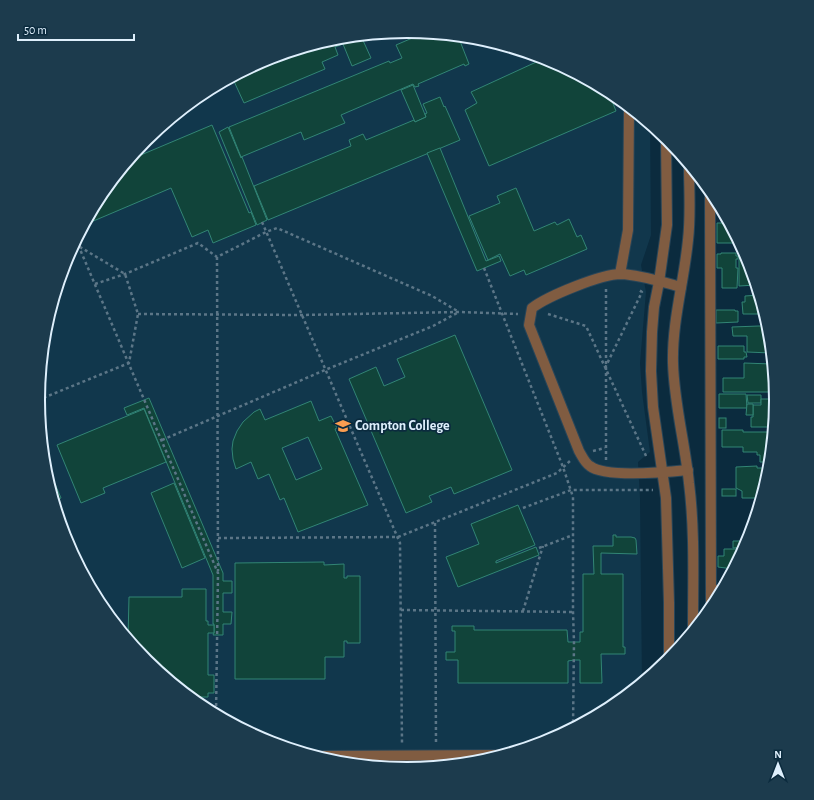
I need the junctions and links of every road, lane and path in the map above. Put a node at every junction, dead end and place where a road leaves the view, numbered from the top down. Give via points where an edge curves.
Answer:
1 (628, 114) edge
2 (666, 147) edge
3 (689, 174) edge
4 (712, 205) edge
5 (262, 222) dead end
6 (266, 232) junction
7 (80, 247) joint
8 (217, 257) junction
9 (484, 268) dead end
10 (125, 274) junction
11 (620, 274) junction
12 (659, 282) junction
13 (95, 284) junction
14 (610, 287) dead end
15 (681, 287) junction
16 (606, 289) junction
17 (635, 289) dead end
18 (599, 291) dead end
19 (552, 310) dead end
20 (459, 312) junction
21 (501, 313) junction
22 (138, 314) junction
23 (217, 314) junction
24 (531, 314) junction
25 (301, 315) junction
26 (129, 363) junction
27 (605, 368) junction
28 (325, 370) junction
29 (45, 397) edge
30 (218, 417) junction
31 (162, 440) junction
32 (605, 448) junction
33 (582, 455) junction
34 (648, 462) dead end
35 (563, 467) junction
36 (688, 470) junction
37 (606, 472) junction
38 (663, 473) junction
39 (570, 490) junction
40 (654, 490) dead end
41 (523, 508) dead end
42 (435, 523) junction
43 (573, 535) junction
44 (218, 538) junction
45 (398, 538) junction
46 (543, 546) junction
47 (539, 548) dead end
48 (218, 573) junction
49 (711, 590) junction
50 (715, 590) edge
51 (711, 596) edge
52 (401, 610) junction
53 (435, 610) junction
54 (523, 611) junction
55 (573, 612) junction
56 (693, 621) edge
57 (669, 650) edge
58 (216, 708) edge
59 (573, 722) edge
60 (402, 738) dead end
61 (436, 738) dead end
62 (477, 755) edge
63 (341, 756) edge

1 - 11 street via 628,230
2 - 12 street via 667,225
3 - 15 street via 690,220
4 - 49 street
5 - 6 path
6 - 8 path
6 - 20 path via 277,228 432,296
6 - 25 path
7 - 10 path
7 - 13 path
8 - 10 path via 198,243
8 - 23 path
9 - 21 path
10 - 13 path
10 - 22 path
11 - 12 street
11 - 24 street via 600,277 542,301 532,308
12 - 15 street
12 - 38 street via 654,307 651,371 653,407
13 - 26 path
14 - 16 path
15 - 36 street via 675,319 673,364
16 - 18 path
16 - 27 path
17 - 27 path via 642,292
19 - 27 path via 546,313 586,326
20 - 21 path
20 - 25 path
20 - 28 path via 433,326
21 - 24 path
21 - 35 path
22 - 23 path
22 - 26 path
23 - 25 path
23 - 30 path
24 - 33 street via 529,325
25 - 28 path
26 - 29 path
26 - 31 path
27 - 32 path
27 - 34 path
28 - 30 path
28 - 45 path
30 - 31 path
30 - 44 path
31 - 48 path
32 - 33 path
32 - 37 path
33 - 35 path via 570,460
33 - 37 street via 589,466
35 - 39 path
35 - 42 path via 557,473
36 - 38 street
36 - 56 street via 693,538
37 - 38 street
38 - 57 street via 668,530
39 - 40 path
39 - 41 path
39 - 43 path via 573,497
42 - 45 path
42 - 53 path
43 - 46 path
43 - 55 path
44 - 45 path
44 - 48 path
45 - 52 path
46 - 47 path
46 - 54 path
48 - 58 path
49 - 50 street
49 - 51 street
52 - 53 path
52 - 60 path
53 - 54 path
53 - 61 path
54 - 55 path
55 - 59 path
62 - 63 street

